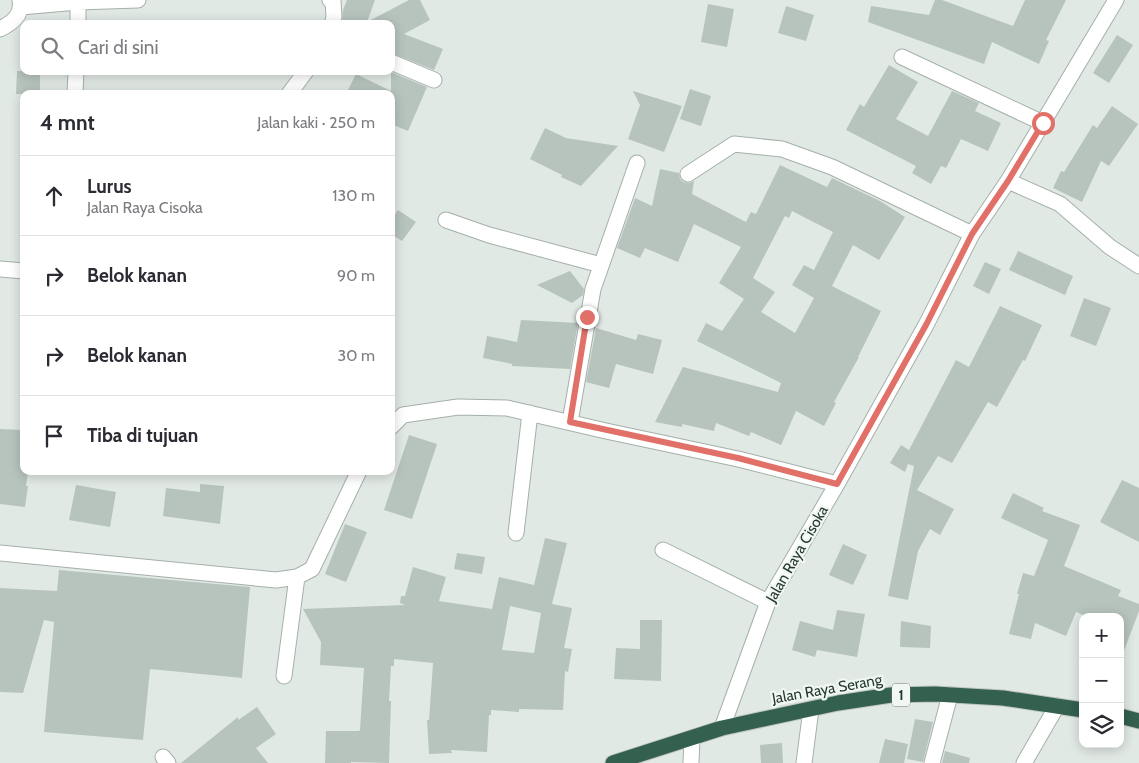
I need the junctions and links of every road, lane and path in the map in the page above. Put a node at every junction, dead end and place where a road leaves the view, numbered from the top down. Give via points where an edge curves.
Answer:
1 (138, 0) edge
2 (330, 0) edge
3 (78, 2) junction
4 (21, 3) edge
5 (1109, 3) edge
6 (78, 20) edge
7 (333, 20) edge
8 (0, 29) edge
9 (902, 57) dead end
10 (395, 64) edge
11 (76, 75) edge
12 (303, 75) edge
13 (434, 80) dead end
14 (75, 90) edge
15 (292, 90) edge
16 (1043, 123) junction
17 (636, 163) dead end
18 (688, 174) dead end
19 (1008, 181) junction
20 (446, 220) dead end
21 (972, 234) junction
22 (601, 265) junction
23 (1139, 266) edge
24 (0, 269) edge
25 (20, 271) edge
26 (530, 413) junction
27 (570, 422) junction
28 (395, 423) edge
29 (357, 475) edge
30 (837, 484) junction
31 (516, 533) dead end
32 (662, 550) dead end
33 (0, 553) edge
34 (297, 577) junction
35 (768, 602) junction
36 (284, 676) dead end
37 (950, 695) junction
38 (1057, 706) junction
39 (811, 709) junction
40 (1079, 709) edge
41 (1124, 717) edge
42 (1139, 721) edge
43 (722, 728) junction
44 (692, 738) junction
45 (614, 763) edge
46 (691, 763) edge
47 (804, 763) edge
48 (932, 763) edge
49 (1024, 763) edge

1 - 3 street
2 - 7 street via 333,1
3 - 4 street
3 - 6 street
4 - 8 street via 14,22
5 - 16 street, Jalan Raya Cisoka
9 - 16 street
10 - 13 street
11 - 14 street
12 - 15 street
16 - 19 street, Jalan Raya Cisoka
17 - 22 street
18 - 21 street via 734,144 782,149 832,167
19 - 21 street, Jalan Raya Cisoka
19 - 23 street via 1060,204 1110,247
20 - 22 street
21 - 30 street, Jalan Raya Cisoka via 926,325
22 - 27 street via 589,306
24 - 25 street
26 - 27 street
26 - 28 street via 507,408 458,407 403,414
26 - 31 street
27 - 30 street via 738,458
29 - 34 street via 312,570
30 - 35 street, Jalan Raya Cisoka
32 - 35 street
33 - 34 street via 276,580
34 - 36 street
35 - 43 street, Jalan Raya Cisoka
37 - 38 highway, Jalan Raya Serang / 1
37 - 39 highway, Jalan Raya Serang / 1 via 891,695
37 - 48 street
38 - 40 highway, Jalan Raya Serang / 1
38 - 49 street
39 - 43 highway, Jalan Raya Serang / 1
39 - 47 street
41 - 42 highway
43 - 44 highway, Jalan Raya Serang / 1
44 - 45 highway, Jalan Raya Serang / 1
44 - 46 street

